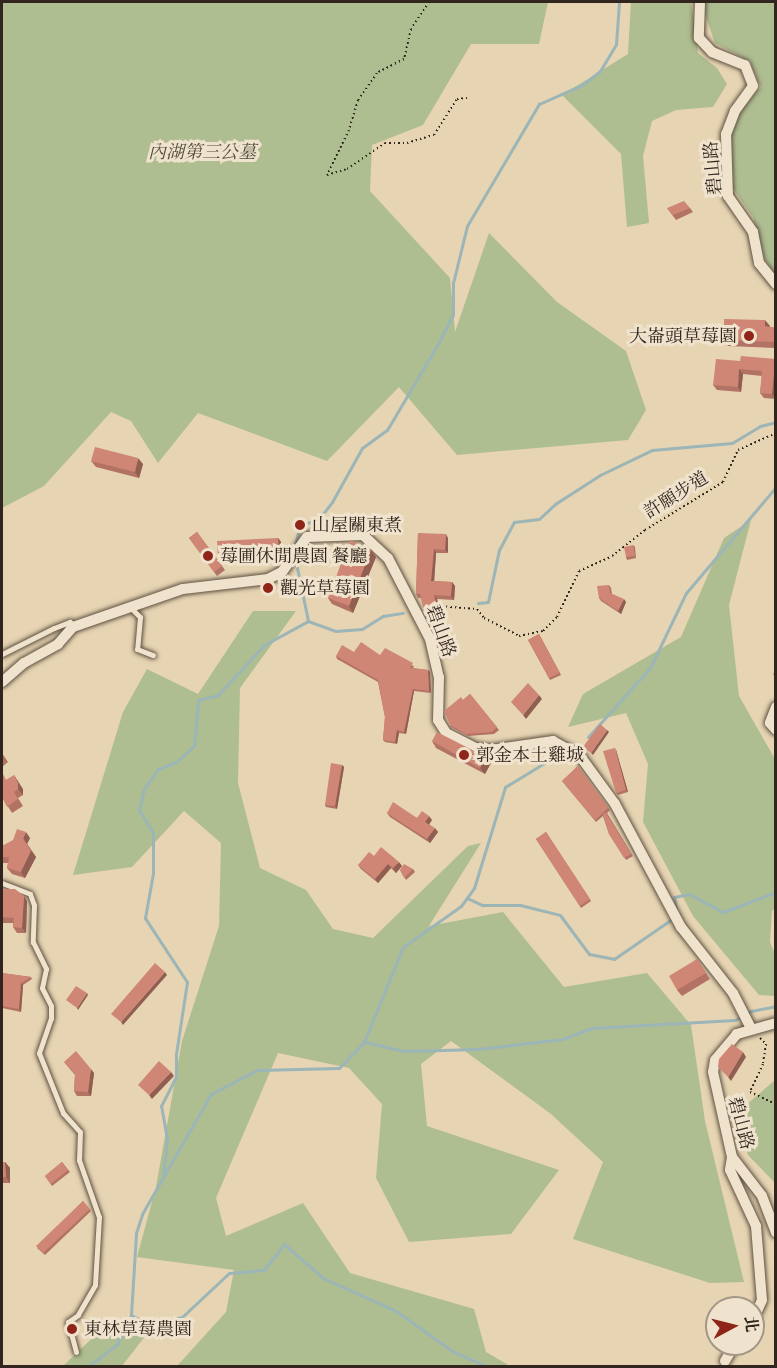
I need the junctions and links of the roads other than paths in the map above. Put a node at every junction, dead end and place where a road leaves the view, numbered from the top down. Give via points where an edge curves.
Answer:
1 (700, 2) edge
2 (776, 284) edge
3 (130, 607) junction
4 (73, 627) junction
5 (2, 654) edge
6 (153, 655) dead end
7 (2, 682) edge
8 (776, 707) edge
9 (776, 730) edge
10 (2, 883) edge
11 (776, 1023) edge
12 (750, 1027) junction
13 (732, 1157) junction
14 (776, 1232) edge
15 (762, 1296) edge
16 (76, 1352) dead end
17 (728, 1356) edge
18 (725, 1361) dead end

1 - 2 street, 碧山路 via 699,38 712,52 745,65 753,86 735,111 726,134 729,196 753,232 759,263
3 - 4 street, 碧山路
3 - 6 lane via 140,617 137,650
3 - 12 street, 碧山路 via 183,589 268,579 282,572 307,537 363,535 374,542 415,606 437,662 438,720 446,733 475,748 490,750 554,741 580,756 615,804 681,927 733,993
4 - 5 lane via 70,622 62,625
4 - 7 street, 碧山路 via 58,644 24,663
8 - 9 street via 770,723
10 - 16 lane via 30,894 34,905 33,942 46,969 42,988 51,1005 51,1018 39,1053 63,1113 80,1132 79,1160 99,1217 95,1285 78,1315 68,1322
11 - 12 street
12 - 13 street, 碧山路 via 737,1034 723,1051 713,1072
13 - 14 street, 碧山路 via 762,1196
13 - 15 street via 730,1170 756,1226
17 - 18 street

